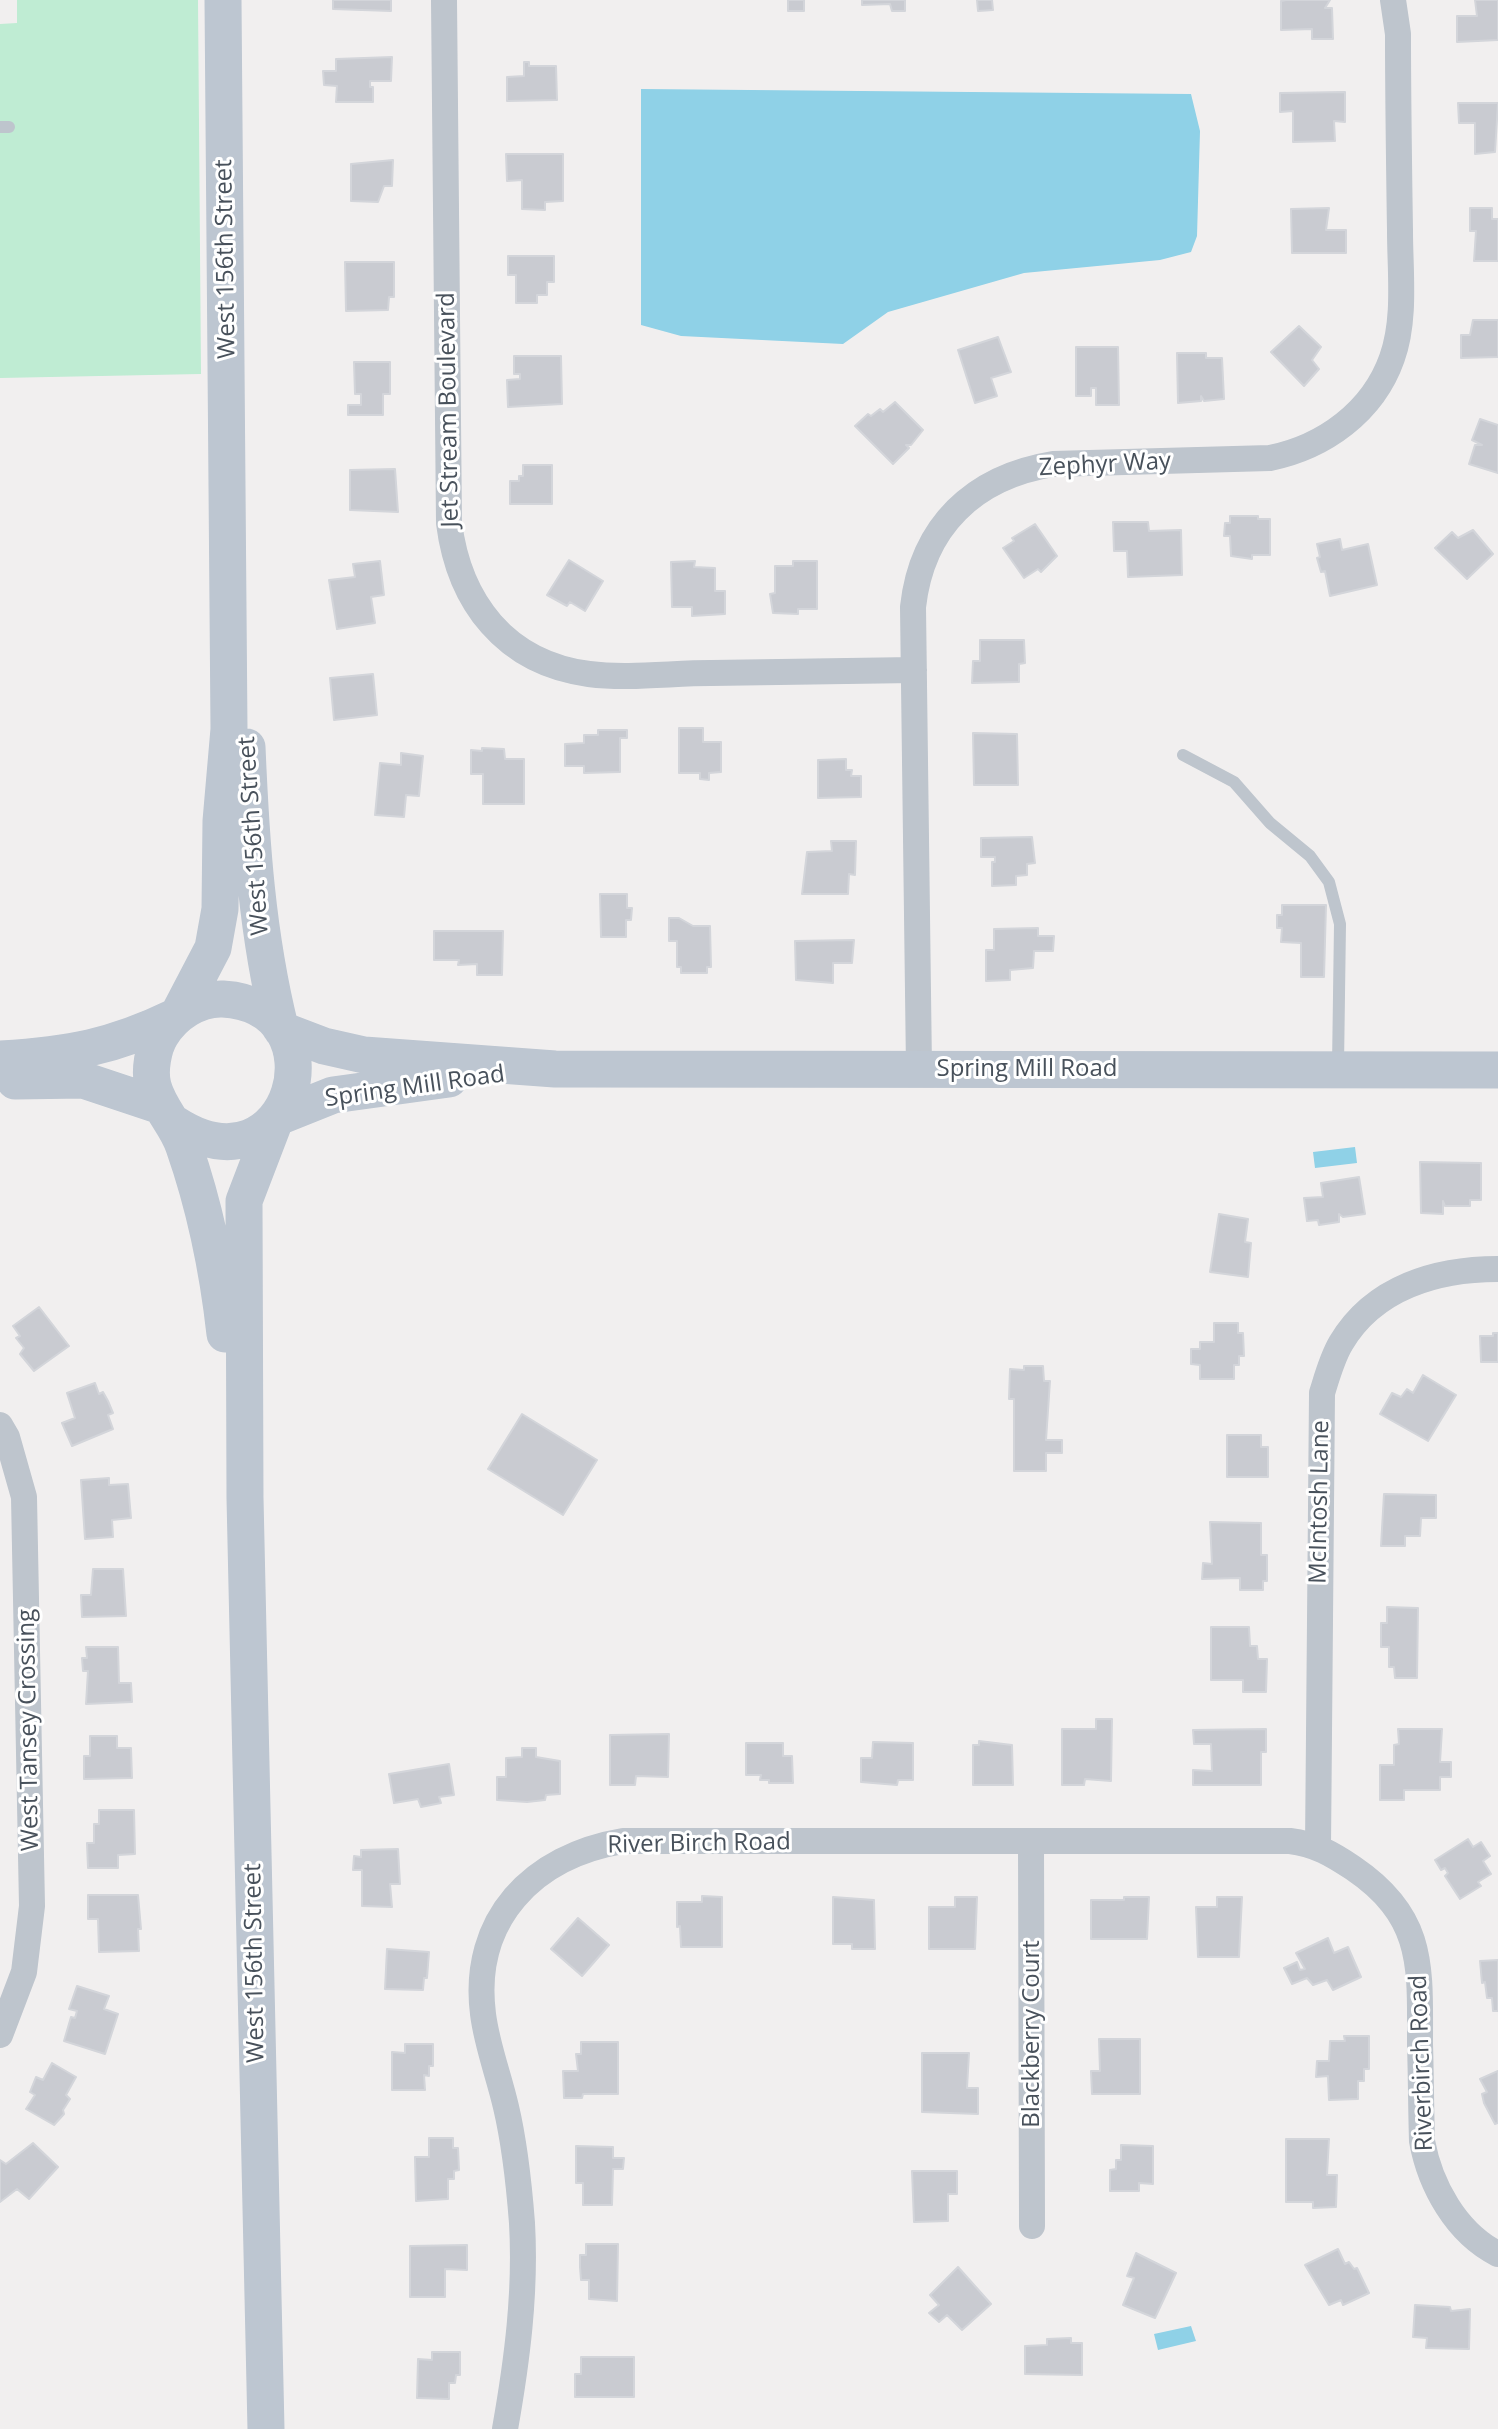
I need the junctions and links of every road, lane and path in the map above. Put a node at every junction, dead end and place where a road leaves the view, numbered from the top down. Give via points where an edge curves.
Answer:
1 (223, 0) edge
2 (444, 0) edge
3 (1393, 0) edge
4 (229, 519) junction
5 (914, 670) junction
6 (1183, 755) dead end
7 (177, 1016) junction
8 (281, 1028) junction
9 (0, 1059) edge
10 (555, 1069) junction
11 (919, 1069) junction
12 (1338, 1070) junction
13 (1498, 1070) edge
14 (0, 1081) edge
15 (168, 1115) junction
16 (276, 1118) junction
17 (1498, 1269) edge
18 (0, 1425) edge
19 (245, 1498) junction
20 (1031, 1842) junction
21 (1318, 1847) junction
22 (0, 2035) edge
23 (1032, 2227) dead end
24 (1498, 2254) edge
25 (265, 2429) edge
26 (505, 2429) edge

1 - 4 street, West 156th Street
2 - 5 street, Jet Stream Boulevard via 449,523 457,569 471,600 490,624 533,658 590,674
3 - 5 street, Zephyr Way via 1398,34 1401,299 1392,358 1364,406 1339,429 1296,453 1238,460 1053,464 1027,468 984,487 958,506 925,556 913,607
4 - 7 street, West 156th Street via 229,729 220,909 213,948
4 - 8 street, West 156th Street via 252,856 263,951
5 - 11 street, Zephyr Way
6 - 12 lane via 1234,782 1270,823 1310,856 1329,882 1340,924
7 - 8 street via 198,1003 220,999 263,1011
7 - 9 street via 120,1041 57,1055
7 - 15 street via 160,1036 153,1059 153,1084
8 - 10 street, Spring Mill Road via 324,1046 364,1055
8 - 16 street via 292,1051 295,1074 290,1097
10 - 11 street, Spring Mill Road
10 - 16 street, Spring Mill Road via 333,1095
11 - 12 street, Spring Mill Road
12 - 13 street, Spring Mill Road
14 - 15 street via 83,1080
15 - 16 street via 195,1137 217,1142 261,1132
15 - 19 street, West 156th Street via 206,1225 220,1289
16 - 19 street, West 156th Street via 244,1201
17 - 21 street, McIntosh Lane via 1439,1274 1410,1282 1384,1298 1340,1343 1322,1394
18 - 22 street, West Tansey Crossing via 24,1497 32,1906 24,1972
19 - 25 street, West 156th Street
20 - 21 street, River Birch Road via 1290,1840
20 - 23 street, Blackberry Court
20 - 26 street, River Birch Road via 623,1841 580,1850 521,1890 491,1937 482,1987 488,2042 516,2158 522,2224 517,2360
21 - 24 street, Riverbirch Road via 1362,1874 1385,1894 1403,1920 1422,1984 1422,2141 1427,2166 1453,2214

